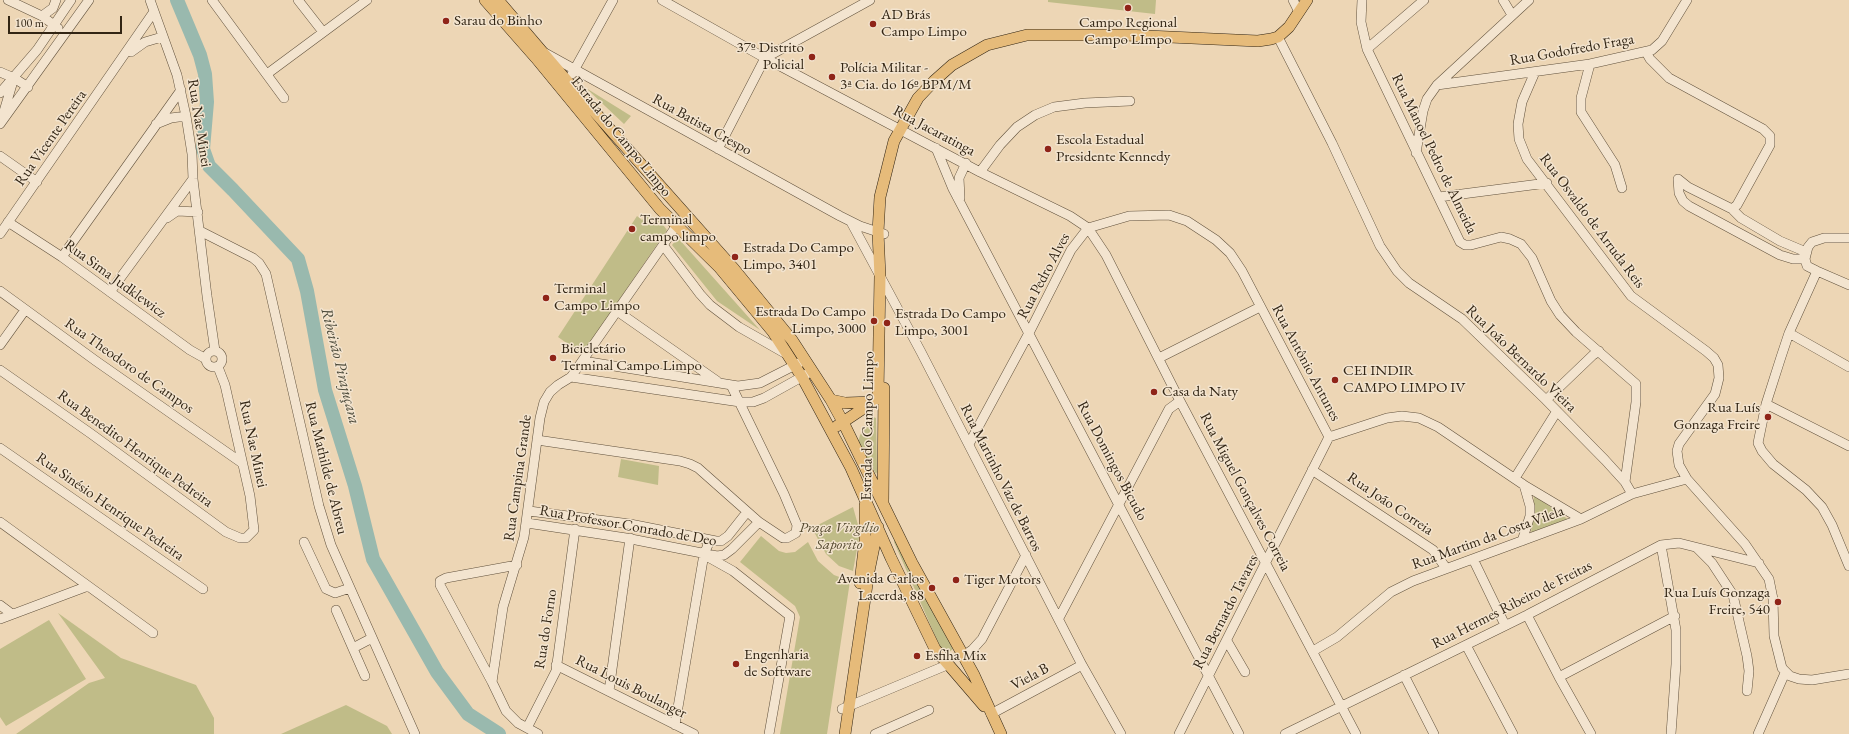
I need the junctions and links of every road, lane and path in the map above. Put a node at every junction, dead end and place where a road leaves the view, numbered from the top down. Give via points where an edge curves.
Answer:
1 (8, 0) edge
2 (56, 0) edge
3 (89, 0) edge
4 (150, 0) edge
5 (212, 0) edge
6 (298, 0) edge
7 (367, 0) edge
8 (485, 0) edge
9 (498, 0) edge
10 (613, 0) edge
11 (662, 0) edge
12 (870, 0) edge
13 (1293, 0) edge
14 (1307, 0) edge
15 (1362, 0) edge
16 (1424, 0) edge
17 (1503, 0) edge
18 (1529, 0) edge
19 (1687, 0) edge
20 (68, 1) edge
21 (1299, 12) junction
22 (79, 13) junction
23 (153, 14) junction
24 (1512, 15) junction
25 (42, 16) junction
26 (55, 25) junction
27 (323, 32) junction
28 (66, 34) junction
29 (162, 37) junction
30 (1278, 37) junction
31 (1367, 49) junction
32 (541, 50) junction
33 (1646, 52) junction
34 (124, 58) junction
35 (765, 58) junction
36 (1590, 64) junction
37 (575, 70) junction
38 (0, 72) edge
39 (1535, 72) junction
40 (266, 74) junction
41 (14, 78) junction
42 (568, 82) junction
43 (1437, 85) junction
44 (28, 87) junction
45 (181, 90) junction
46 (0, 93) edge
47 (21, 96) junction
48 (284, 98) dead end
49 (1130, 101) dead end
50 (3, 103) edge
51 (186, 116) junction
52 (0, 124) edge
53 (155, 125) junction
54 (900, 128) junction
55 (936, 148) junction
56 (718, 149) junction
57 (1416, 153) junction
58 (0, 156) edge
59 (966, 163) junction
60 (980, 172) junction
61 (193, 179) junction
62 (37, 182) junction
63 (1547, 183) junction
64 (1622, 188) dead end
65 (1439, 197) junction
66 (960, 201) junction
67 (660, 209) junction
68 (1732, 209) junction
69 (198, 212) junction
70 (689, 218) junction
71 (8, 222) junction
72 (851, 222) junction
73 (677, 225) junction
74 (159, 226) junction
75 (1088, 228) junction
76 (200, 231) junction
77 (881, 233) junction
78 (0, 234) edge
79 (1849, 238) edge
80 (221, 242) junction
81 (663, 245) junction
82 (202, 255) junction
83 (1805, 255) junction
84 (62, 257) junction
85 (1816, 271) junction
86 (882, 280) junction
87 (1849, 285) edge
88 (0, 291) edge
89 (110, 292) junction
90 (1260, 307) junction
91 (25, 310) junction
92 (617, 311) junction
93 (1029, 333) junction
94 (1789, 333) junction
95 (778, 338) junction
96 (760, 339) junction
97 (0, 345) edge
98 (215, 351) junction
99 (1599, 352) junction
100 (1159, 358) junction
101 (206, 359) junction
102 (792, 360) junction
103 (805, 360) junction
104 (583, 361) junction
105 (218, 367) junction
106 (1849, 367) edge
107 (0, 370) edge
108 (812, 370) junction
109 (571, 377) junction
110 (802, 377) junction
111 (718, 382) junction
112 (730, 385) junction
113 (831, 400) junction
114 (1546, 400) junction
115 (1180, 401) junction
116 (740, 402) junction
117 (873, 402) junction
118 (1766, 404) junction
119 (1557, 411) junction
120 (843, 422) junction
121 (831, 430) junction
122 (1329, 437) junction
123 (537, 440) junction
124 (969, 444) junction
125 (1849, 446) edge
126 (0, 448) edge
127 (242, 463) junction
128 (851, 468) junction
129 (884, 470) junction
130 (1312, 470) junction
131 (1515, 478) junction
132 (871, 479) junction
133 (1687, 479) junction
134 (1625, 482) junction
135 (1524, 485) junction
136 (1632, 494) junction
137 (864, 496) junction
138 (1119, 503) junction
139 (883, 507) junction
140 (529, 511) junction
141 (747, 512) junction
142 (1580, 519) junction
143 (0, 522) edge
144 (759, 522) junction
145 (527, 523) junction
146 (877, 528) junction
147 (575, 529) junction
148 (254, 530) joint
149 (630, 538) junction
150 (706, 539) junction
151 (1522, 541) junction
152 (304, 542) dead end
153 (1661, 544) junction
154 (1696, 547) junction
155 (704, 554) junction
156 (1026, 555) junction
157 (891, 558) junction
158 (1473, 559) junction
159 (1267, 563) junction
160 (1759, 563) junction
161 (517, 565) junction
162 (870, 566) junction
163 (1849, 566) edge
164 (1446, 568) junction
165 (88, 586) junction
166 (350, 588) junction
167 (203, 589) dead end
168 (0, 604) edge
169 (336, 610) dead end
170 (12, 614) junction
171 (1527, 615) junction
172 (1675, 616) junction
173 (1059, 618) junction
174 (0, 619) edge
175 (1505, 625) junction
176 (153, 633) dead end
177 (372, 638) junction
178 (1227, 641) junction
179 (1466, 645) junction
180 (353, 648) junction
181 (1313, 652) junction
182 (964, 658) junction
183 (556, 665) junction
184 (1082, 665) junction
185 (950, 667) junction
186 (1245, 672) dead end
187 (1785, 673) junction
188 (1849, 674) edge
189 (365, 676) dead end
190 (1404, 676) junction
191 (1559, 677) junction
192 (1209, 678) junction
193 (492, 682) junction
194 (609, 691) junction
195 (1747, 691) dead end
196 (1342, 706) junction
197 (846, 707) junction
198 (929, 710) dead end
199 (991, 714) junction
200 (675, 725) junction
201 (527, 728) junction
202 (415, 734) edge
203 (538, 734) edge
204 (694, 734) edge
205 (769, 734) edge
206 (838, 734) edge
207 (846, 734) edge
208 (875, 734) edge
209 (1001, 734) edge
210 (1121, 734) edge
211 (1179, 734) edge
212 (1239, 734) edge
213 (1285, 734) edge
214 (1356, 734) edge
215 (1434, 734) edge
216 (1513, 734) edge
217 (1591, 734) edge
218 (1671, 734) edge
219 (1758, 734) edge

1 - 25 street
2 - 25 street via 53,8
3 - 22 street
4 - 23 street, Rua Nae Minei
5 - 40 street
6 - 27 street
7 - 27 street
8 - 67 main road, Estrada do Campo Limpo
9 - 32 main road, Estrada do Campo Limpo
10 - 37 street
11 - 35 street, Rua Jacaratinga
12 - 35 street
13 - 21 street
14 - 21 main road
15 - 31 street, Rua Manoel Pedro de Almeida via 1361,22
16 - 31 street
17 - 24 street
18 - 24 street
19 - 33 street, Rua Godofredo Fraga via 1662,41
20 - 22 street
20 - 26 street
21 - 30 main road
22 - 28 street
23 - 29 street, Rua Nae Minei
23 - 34 street, Rua Vicente Pereira
24 - 43 street
25 - 26 street
26 - 28 street
26 - 41 street
27 - 40 street
28 - 44 street
29 - 34 street, Rua Vicente Pereira via 139,45
29 - 45 street, Rua Nae Minei
30 - 54 main road, Estrada do Campo Limpo via 1258,41 1048,34 1004,40 971,54 937,78 918,98
30 - 114 street, Rua João Bernardo Vieira via 1389,261 1409,284 1462,319
31 - 57 street, Rua Manoel Pedro de Almeida
32 - 37 street, Rua Batista Crespo
32 - 42 main road, Estrada do Campo Limpo
33 - 36 street, Rua Godofredo Fraga
33 - 68 street via 1670,78 1762,129 1770,136 1770,145 1737,205
34 - 62 street, Rua Vicente Pereira
35 - 54 street, Rua Jacaratinga
35 - 56 street
36 - 39 street, Rua Godofredo Fraga
36 - 64 street via 1581,98 1581,112 1615,165
37 - 42 street
37 - 56 street, Rua Batista Crespo
38 - 41 street
39 - 43 street, Rua Godofredo Fraga
39 - 63 street, Rua Osvaldo de Arruda Reis via 1520,109 1518,133 1527,158
40 - 48 street
41 - 44 street
41 - 46 street
41 - 50 street
42 - 70 main road, Estrada do Campo Limpo
43 - 57 street via 1427,99 1423,111
44 - 47 street
45 - 51 street, Rua Nae Minei
45 - 53 street
47 - 50 street
47 - 52 street
49 - 60 street via 1054,107 1035,115 1017,127
50 - 52 street
51 - 53 street via 171,118
51 - 61 street, Rua Nae Minei
53 - 84 street
54 - 55 street, Rua Jacaratinga
54 - 77 main road, Estrada do Campo Limpo via 884,179
55 - 59 street, Rua Jacaratinga
55 - 66 street, Rua Domingos Bicudo via 944,171
56 - 72 street, Rua Batista Crespo
57 - 65 street, Rua Manoel Pedro de Almeida
58 - 62 street
59 - 60 street, Rua Jacaratinga
59 - 66 street, Rua Domingos Bicudo via 960,178
60 - 75 street, Rua Jacaratinga via 1070,216
61 - 69 street, Rua Nae Minei
61 - 74 street
62 - 71 street, Rua Vicente Pereira
63 - 65 street
63 - 133 street, Rua Osvaldo de Arruda Reis via 1631,296 1706,351 1718,365 1719,378 1715,394 1679,444 1677,451 1679,465
65 - 99 street, Rua Manoel Pedro de Almeida via 1462,244 1471,245 1501,237 1521,244 1532,258 1560,315
66 - 93 street, Rua Domingos Bicudo
67 - 70 main road
67 - 73 main road, Estrada do Campo Limpo
68 - 83 street via 1741,218
68 - 83 street via 1688,187 1678,179 1679,193 1689,206 1780,255 1793,259
69 - 74 street via 177,211
69 - 76 street, Rua Nae Minei
70 - 103 main road, Estrada do Campo Limpo via 771,313
71 - 78 street, Rua Vicente Pereira
71 - 84 street, Rua Sima Judklewicz
72 - 77 street, Rua Batista Crespo
72 - 86 street
73 - 81 street, Rua Campina Grande
73 - 95 main road, Estrada do Campo Limpo via 719,267
74 - 89 street
75 - 90 street, Rua Antônio Antunes via 1144,214 1169,215 1187,221 1216,240 1230,253
75 - 93 street, Rua Pedro Alves via 1071,250
75 - 100 street, Rua Miguel Gonçalves Correia via 1106,255
76 - 80 street, Rua Mathilde de Abreu
76 - 82 street, Rua Nae Minei
77 - 86 main road, Estrada do Campo Limpo
79 - 83 street via 1820,239 1812,242
80 - 82 street via 210,244
80 - 166 street, Rua Mathilde de Abreu via 253,258 266,274 319,506 331,545
81 - 92 street, Rua Campina Grande
81 - 96 street via 710,305
82 - 98 street, Rua Nae Minei
83 - 85 street via 1807,266
84 - 89 street, Rua Sima Judklewicz
85 - 87 street
85 - 94 street
86 - 117 main road, Estrada do Campo Limpo via 879,389
86 - 124 street, Rua Martinho Vaz de Barros
86 - 129 main road, Estrada do Campo Limpo
88 - 91 street, Rua Theodoro de Campos
89 - 101 street, Rua Sima Judklewicz
90 - 100 street
90 - 122 street, Rua Antônio Antunes
91 - 97 street
91 - 127 street, Rua Theodoro de Campos
92 - 104 street, Rua Campina Grande
92 - 111 street
93 - 124 street, Rua Pedro Alves
93 - 138 street, Rua Domingos Bicudo
94 - 106 street
94 - 118 street
95 - 96 street via 770,341
95 - 102 main road, Estrada do Campo Limpo
96 - 102 street
98 - 101 street via 210,352
98 - 105 street via 219,352 222,358 222,363
99 - 114 street
99 - 134 street, Rua Manoel Pedro de Almeida via 1636,384 1636,402
100 - 115 street, Rua Miguel Gonçalves Correia
101 - 105 street via 209,366
102 - 103 street
102 - 110 main road, Estrada do Campo Limpo
102 - 112 street via 760,383 750,386
103 - 108 main road, Estrada do Campo Limpo
104 - 109 street, Rua Campina Grande
104 - 111 street
105 - 127 street, Rua Nae Minei via 225,385
107 - 148 street, Rua Benedito Henrique Pedreira via 90,432 226,532 246,538
108 - 110 street
108 - 113 main road, Estrada do Campo Limpo
109 - 116 street
109 - 123 street, Rua Campina Grande via 550,392 544,402
110 - 116 street via 764,398 753,402
110 - 121 main road, Estrada do Campo Limpo
111 - 112 street
112 - 116 street
113 - 117 main road via 845,403
113 - 120 main road, Estrada do Campo Limpo
114 - 119 street, Rua João Bernardo Vieira
115 - 138 street via 1169,409
115 - 159 street, Rua Miguel Gonçalves Correia
116 - 144 street via 784,494 797,530 790,537 783,538
117 - 120 main road, Estrada do Campo Limpo
118 - 125 street
118 - 163 street via 1759,434 1759,447 1773,464 1806,490 1822,507
119 - 131 street
119 - 134 street, Rua João Bernardo Vieira
120 - 121 main road, Estrada do Campo Limpo
120 - 132 main road, Estrada do Campo Limpo
121 - 128 main road, Estrada do Campo Limpo
122 - 130 street, Rua Bernardo Tavares
122 - 131 street, Rua Antônio Antunes via 1387,418 1419,418 1438,427
123 - 140 street, Rua Campina Grande
123 - 141 street via 690,464
124 - 156 street, Rua Martinho Vaz de Barros
126 - 167 street, Rua Sinésio Henrique Pedreira
127 - 148 street, Rua Nae Minei via 250,496
128 - 132 main road via 860,476
128 - 137 main road, Estrada do Campo Limpo
129 - 132 main road
129 - 139 main road, Estrada do Campo Limpo
130 - 159 street, Rua Bernardo Tavares
130 - 164 street, Rua João Correia via 1433,550
131 - 135 street, Rua Antônio Antunes
132 - 139 main road, Estrada do Campo Limpo
133 - 136 street, Rua Martim da Costa Vilela
133 - 160 street
134 - 136 street, Rua João Bernardo Vieira
135 - 142 street, Rua Antônio Antunes
135 - 151 street via 1530,516
136 - 142 street, Rua Martim da Costa Vilela
137 - 146 main road, Estrada do Campo Limpo
137 - 197 main road via 862,570
138 - 173 street
138 - 192 street, Rua Domingos Bicudo
139 - 146 main road, Estrada do Campo Limpo
139 - 182 main road, Estrada do Campo Limpo
140 - 145 street, Rua Campina Grande
140 - 150 street, Rua Professor Conrado de Deo via 630,524
141 - 144 street
141 - 150 street, Rua Professor Conrado de Deo via 728,536 721,540
142 - 151 street, Rua Martim da Costa Vilela
143 - 165 street
144 - 155 street, Rua Professor Conrado de Deo via 724,555
145 - 147 street, Rua Professor Conrado de Deo
145 - 161 street, Rua Campina Grande
146 - 157 main road, Estrada do Campo Limpo
146 - 162 main road, Estrada do Campo Limpo
147 - 149 street, Rua Professor Conrado de Deo
147 - 183 street, Rua do Forno
149 - 155 street, Rua Professor Conrado de Deo
149 - 194 street
150 - 155 street via 708,546
151 - 158 street, Rua Martim da Costa Vilela
152 - 166 street via 326,589 335,593
153 - 154 street, Rua Hermes Ribeiro de Freitas via 1679,543
153 - 171 street, Rua Hermes Ribeiro de Freitas
153 - 172 street
154 - 160 street, Rua Hermes Ribeiro de Freitas
154 - 195 street via 1715,568 1733,595 1747,656
155 - 200 street
155 - 205 street via 733,570 789,614 791,619
156 - 173 street, Rua Martinho Vaz de Barros
156 - 182 street via 982,639
157 - 162 main road via 877,560
157 - 185 main road, Estrada do Campo Limpo via 935,649
158 - 164 street, Rua Martim da Costa Vilela
158 - 175 street
159 - 178 street, Rua Bernardo Tavares
159 - 181 street, Rua Miguel Gonçalves Correia
160 - 187 street via 1772,588 1776,649
161 - 193 street, Rua Campina Grande via 503,607
161 - 193 street via 440,581
162 - 197 main road, Estrada do Campo Limpo
164 - 181 street, Rua Martim da Costa Vilela via 1400,587 1337,637
165 - 170 street
165 - 176 street
166 - 177 street, Rua Mathilde de Abreu
168 - 170 street
169 - 180 street
170 - 174 street
171 - 175 street, Rua Hermes Ribeiro de Freitas
171 - 191 street
172 - 191 street
172 - 218 street via 1677,647
173 - 184 street, Rua Martinho Vaz de Barros
175 - 179 street, Rua Hermes Ribeiro de Freitas
177 - 180 street
177 - 202 street, Rua Mathilde de Abreu
178 - 186 street
178 - 192 street, Rua Bernardo Tavares
179 - 190 street, Rua Hermes Ribeiro de Freitas
179 - 216 street
180 - 189 street
181 - 196 street, Rua Miguel Gonçalves Correia
182 - 185 main road via 961,667 956,670
182 - 199 main road, Estrada do Campo Limpo
183 - 194 street, Rua Louis Boulanger
183 - 201 street, Rua do Forno via 556,671
184 - 199 street, Viela B
184 - 210 street, Rua Martinho Vaz de Barros
185 - 197 street
185 - 199 main road, Estrada do Campo Limpo
187 - 188 street via 1804,680
187 - 219 street
190 - 196 street, Rua Hermes Ribeiro de Freitas
190 - 215 street
191 - 217 street
192 - 211 street, Rua Bernardo Tavares
192 - 212 street, Rua Domingos Bicudo
193 - 201 street via 511,718
194 - 200 street, Rua Louis Boulanger
196 - 213 street, Rua Hermes Ribeiro de Freitas
196 - 214 street, Rua Miguel Gonçalves Correia
197 - 206 main road
197 - 207 main road
198 - 208 street
199 - 209 main road
200 - 204 street, Rua Louis Boulanger
201 - 203 street

